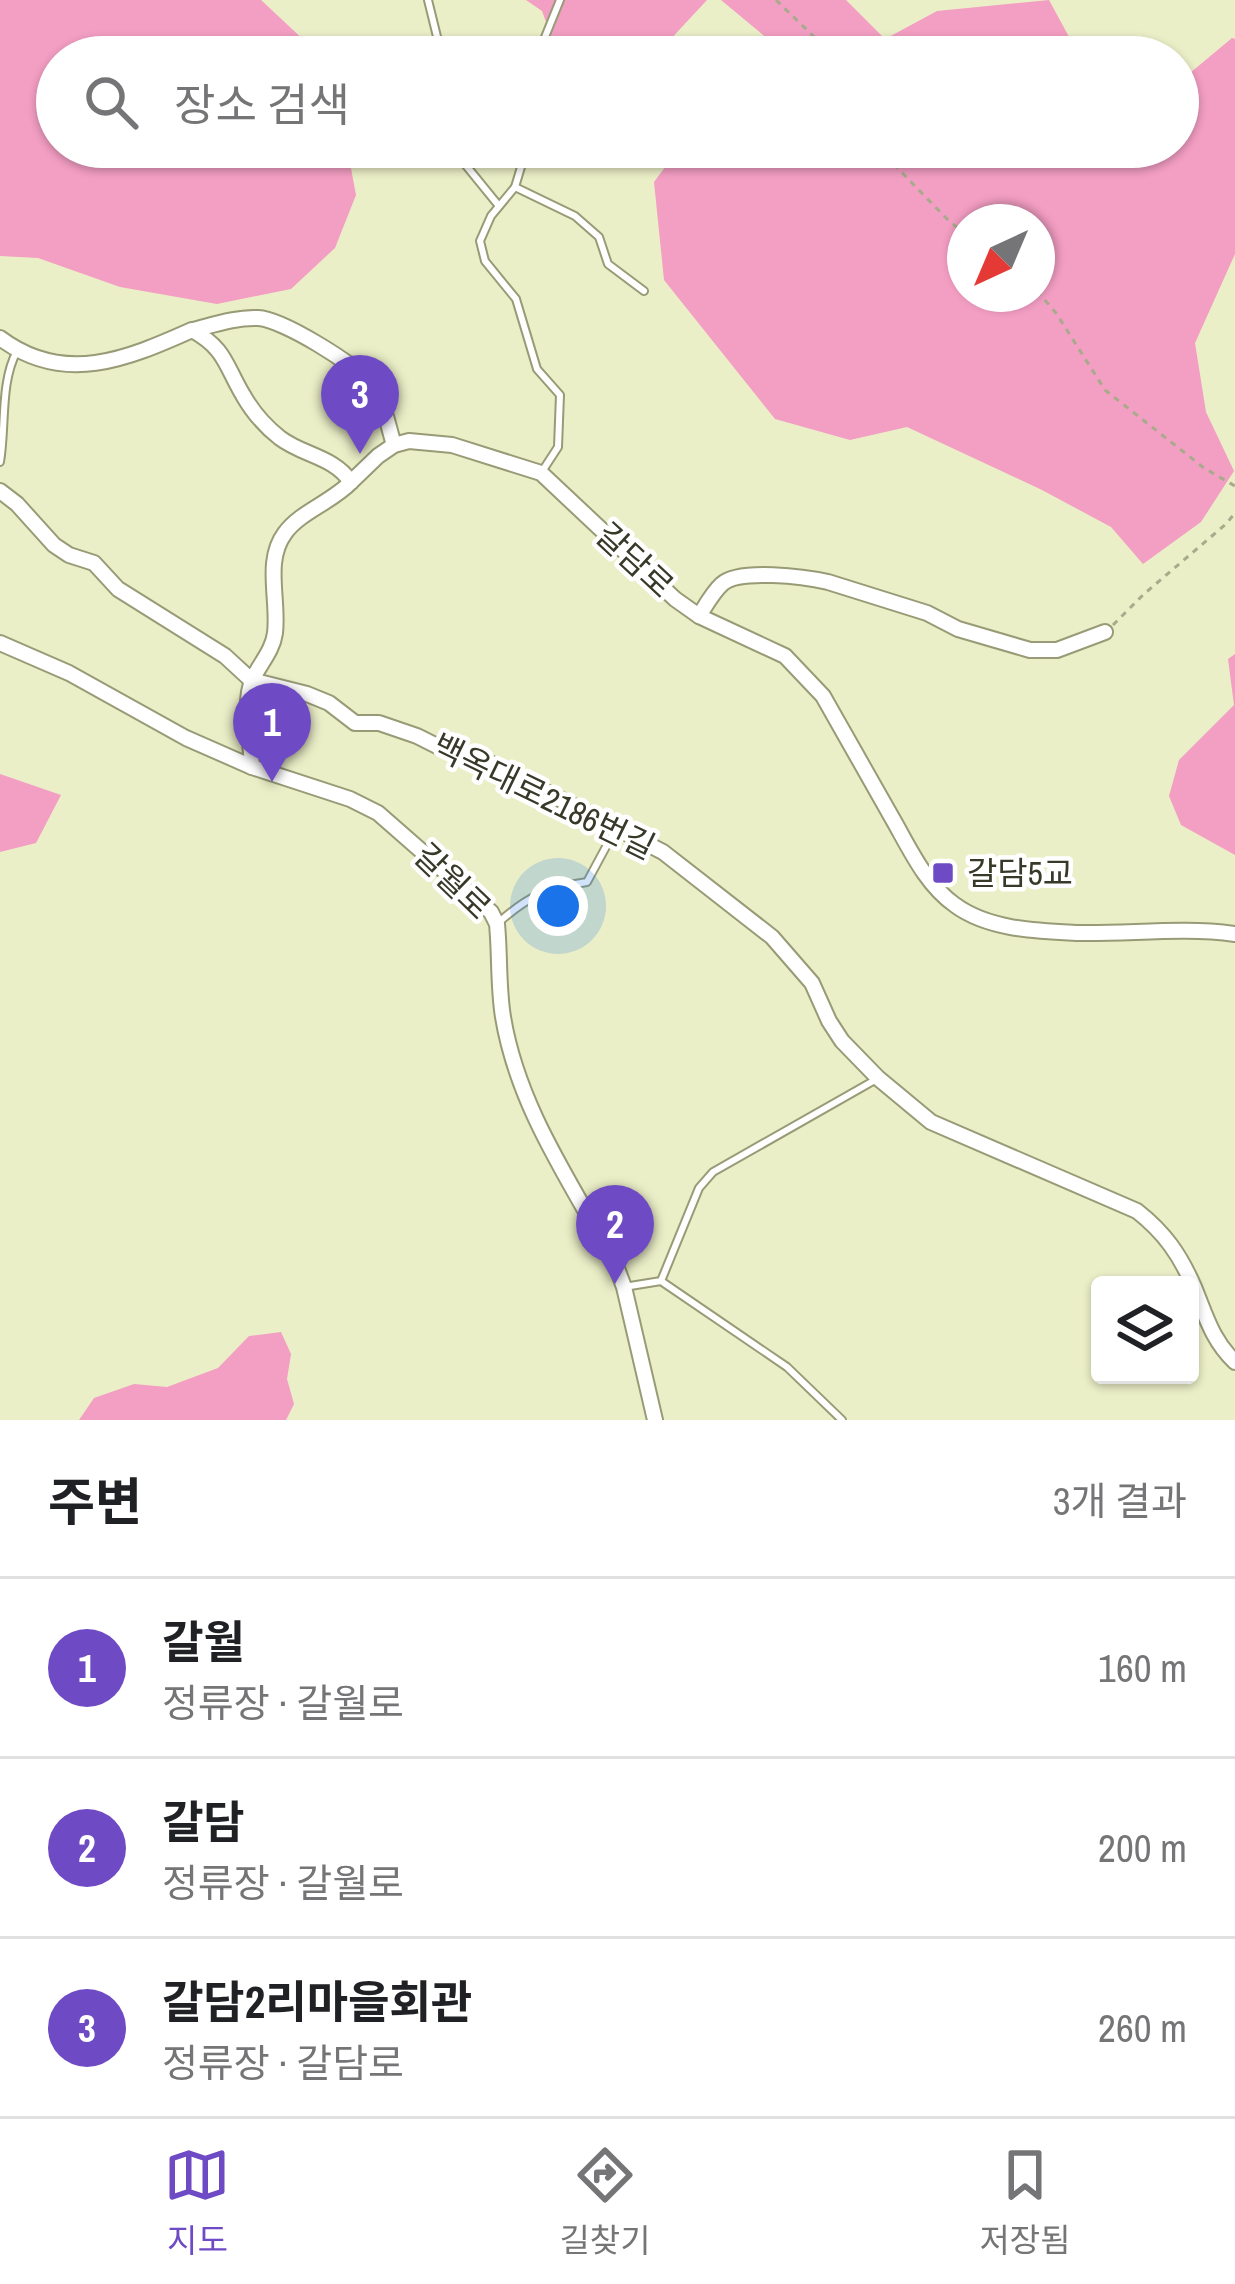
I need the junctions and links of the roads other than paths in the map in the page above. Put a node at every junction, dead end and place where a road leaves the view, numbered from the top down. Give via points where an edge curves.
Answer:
1 (428, 0) edge
2 (560, 0) edge
3 (436, 36) edge
4 (547, 36) edge
5 (468, 168) edge
6 (520, 168) edge
7 (514, 187) junction
8 (499, 206) junction
9 (644, 291) dead end
10 (192, 330) junction
11 (0, 338) edge
12 (17, 351) junction
13 (394, 445) junction
14 (0, 462) edge
15 (542, 473) junction
16 (351, 482) junction
17 (1, 487) edge
18 (699, 616) junction
19 (1105, 632) road end
20 (0, 643) edge
21 (251, 680) junction
22 (252, 766) junction
23 (616, 827) junction
24 (497, 924) junction
25 (1235, 934) edge
26 (878, 1078) junction
27 (661, 1281) junction
28 (624, 1287) junction
29 (1235, 1362) edge
30 (655, 1420) edge
31 (842, 1420) edge

1 - 3 lane
2 - 4 lane
5 - 8 lane
6 - 7 lane
7 - 8 lane
7 - 9 lane via 575,215 598,237 608,264
8 - 15 lane via 480,241 485,261 516,299 537,369 560,395 558,447
10 - 12 street via 116,361 50,362
10 - 13 street via 260,318 280,324 369,381
10 - 16 street via 219,350 243,396 279,437 328,460
11 - 12 street
12 - 14 lane via 6,378
13 - 15 street, 갈담로 via 452,446
13 - 16 street
15 - 18 street, 갈담로
16 - 21 street via 282,536 272,562 275,632
17 - 21 street, 백옥대로2186번길 via 54,545 94,562 118,590
18 - 19 street via 725,580 740,575 811,578 1030,650 1057,650
18 - 25 street, 갈담로 via 758,641 807,677 925,874 956,906 1042,931
20 - 22 street, 갈월로
21 - 22 street
21 - 23 street, 백옥대로2186번길 via 329,703 355,723 379,723 482,759
22 - 24 street, 갈월로 via 378,813
23 - 24 lane via 586,882 532,896
23 - 26 street, 백옥대로2186번길 via 663,852 772,937 812,983 842,1041
24 - 28 street, 갈월로 via 503,1018 523,1090
26 - 27 lane via 713,1172
26 - 29 street, 백옥대로2186번길 via 931,1121 1137,1211 1160,1229 1212,1336
27 - 28 lane
27 - 31 lane via 787,1366
28 - 30 street, 갈월로

